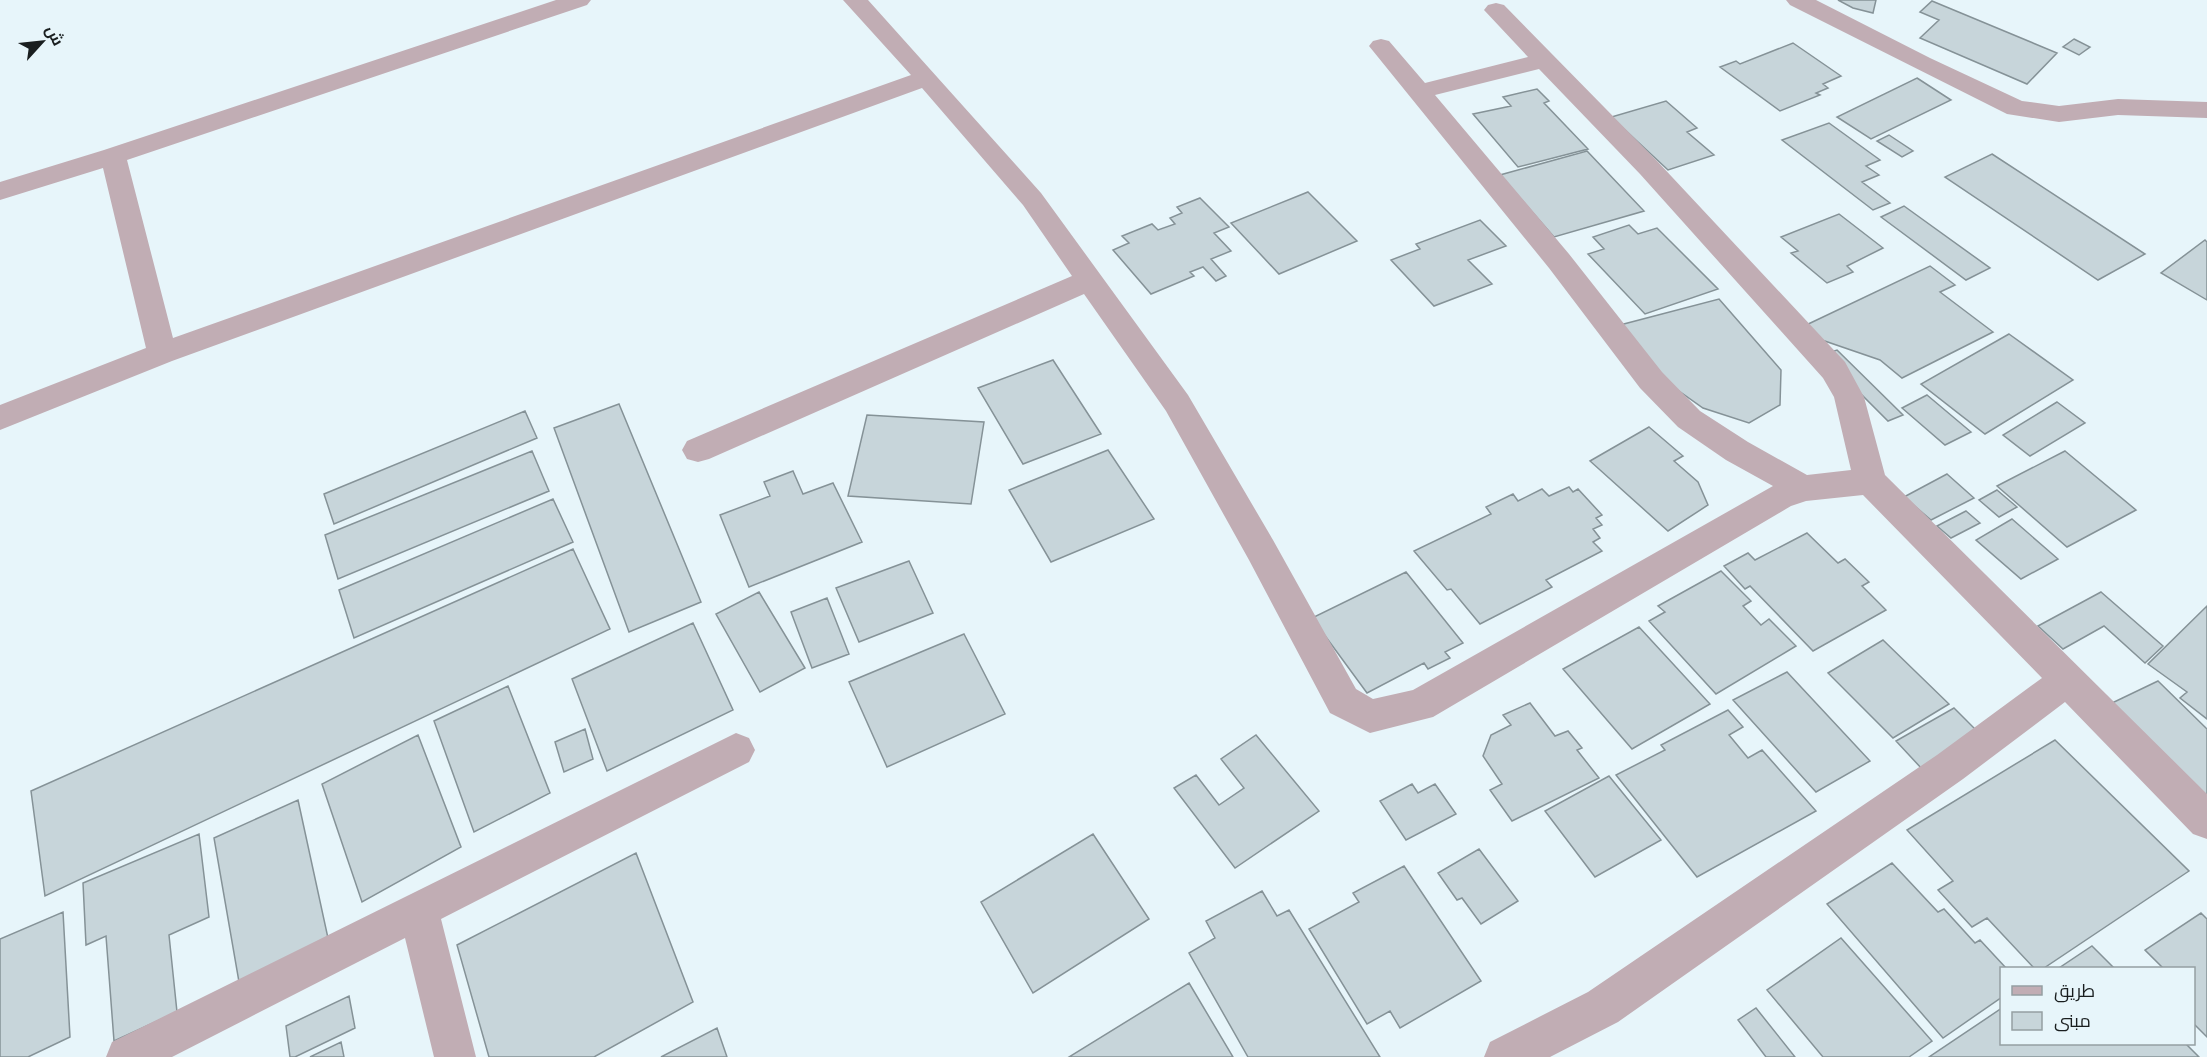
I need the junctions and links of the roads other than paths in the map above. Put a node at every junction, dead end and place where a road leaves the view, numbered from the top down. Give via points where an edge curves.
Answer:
1 (579, 0) edge
2 (855, 0) edge
3 (1798, 0) edge
4 (1496, 10) dead end
5 (1381, 46) dead end
6 (1544, 60) junction
7 (927, 78) junction
8 (1419, 92) junction
9 (2207, 110) edge
10 (113, 156) junction
11 (0, 191) edge
12 (1088, 281) junction
13 (162, 353) junction
14 (0, 418) edge
15 (698, 450) dead end
16 (1870, 481) junction
17 (1803, 488) junction
18 (2067, 680) junction
19 (736, 750) dead end
20 (2207, 821) edge
21 (419, 910) junction
22 (127, 1057) edge
23 (455, 1057) edge
24 (1505, 1057) edge

1 - 10 street
2 - 7 street
3 - 9 street via 2016,108 2060,114 2118,107
4 - 6 street
5 - 8 street
6 - 8 street
6 - 16 street via 1834,370 1849,397
7 - 12 street via 1032,199
7 - 13 street
8 - 17 street via 1659,388 1689,419
10 - 11 street
10 - 13 street
12 - 15 street
12 - 17 street via 1177,403 1343,701 1370,716 1420,705 1780,497
13 - 14 street
16 - 17 street
16 - 18 street
18 - 20 street
18 - 24 street via 1950,767 1603,1007
19 - 21 street
21 - 22 street
21 - 23 street

